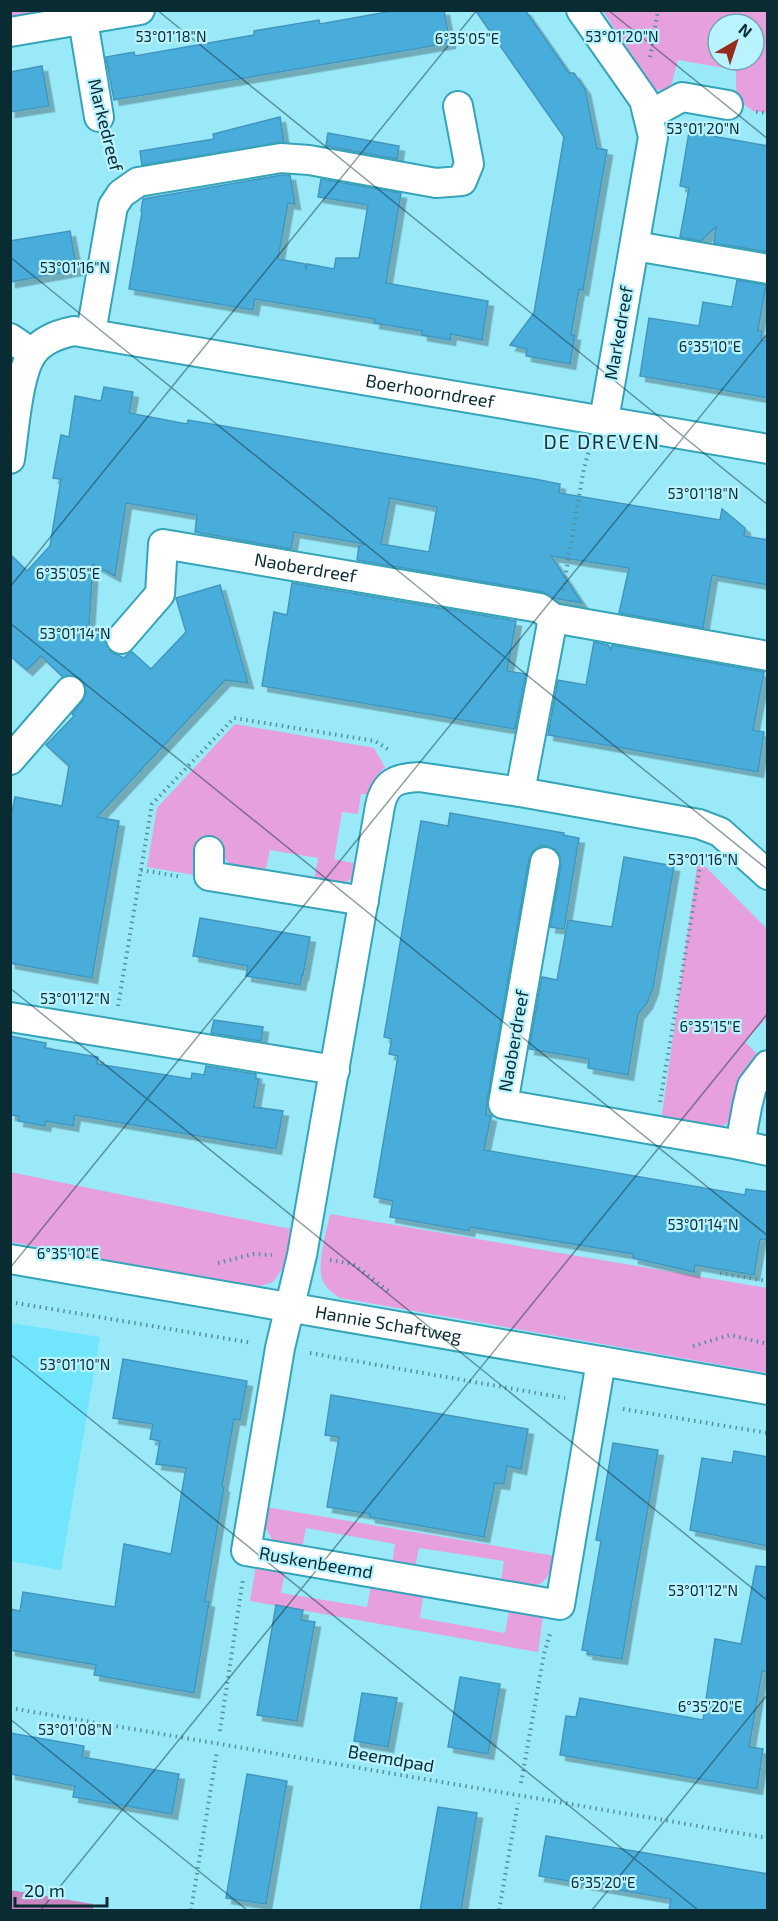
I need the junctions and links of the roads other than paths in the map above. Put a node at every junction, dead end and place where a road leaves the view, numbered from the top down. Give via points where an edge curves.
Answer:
1 (140, 10) edge
2 (581, 10) edge
3 (83, 20) junction
4 (10, 32) edge
5 (728, 105) dead end
6 (458, 106) dead end
7 (649, 115) junction
8 (99, 117) road end
9 (635, 246) junction
10 (768, 269) edge
11 (91, 333) junction
12 (21, 345) edge
13 (604, 420) junction
14 (768, 449) edge
15 (10, 459) edge
16 (553, 618) junction
17 (121, 639) dead end
18 (768, 656) edge
19 (70, 692) dead end
20 (10, 760) edge
21 (520, 792) junction
22 (545, 862) dead end
23 (209, 863) road end
24 (768, 875) edge
25 (364, 901) junction
26 (10, 1017) edge
27 (768, 1065) edge
28 (335, 1070) junction
29 (754, 1148) edge
30 (10, 1259) edge
31 (290, 1307) junction
32 (601, 1362) junction
33 (768, 1390) edge

1 - 3 street
2 - 7 street, Markedreef via 644,100
3 - 4 street
3 - 8 street, Markedreef
5 - 7 street via 682,97
6 - 11 street via 469,164 462,181 436,183 281,158 138,182 121,194 113,206
7 - 9 street, Markedreef via 653,137
9 - 10 street
9 - 13 street, Markedreef
11 - 12 street, Boerhoorndreef via 74,331 44,343
11 - 13 street, Boerhoorndreef
12 - 15 street, Boerhoorndreef via 24,372
13 - 14 street, Boerhoorndreef
16 - 17 street, Naoberdreef via 540,608 163,544 160,594
16 - 18 street, Naoberdreef
16 - 21 street
19 - 20 street
21 - 24 street via 707,827 720,832
21 - 25 street via 419,777 404,777 390,784 383,794
22 - 29 street, Naoberdreef via 503,1104
23 - 25 street
25 - 28 street
26 - 28 street
27 - 29 street, Naoberdreef via 752,1086 747,1107
28 - 31 street
30 - 31 street, Hannie Schaftweg
31 - 32 street, Hannie Schaftweg
31 - 32 street, Ruskenbeemd via 246,1551 560,1605
32 - 33 street, Hannie Schaftweg

